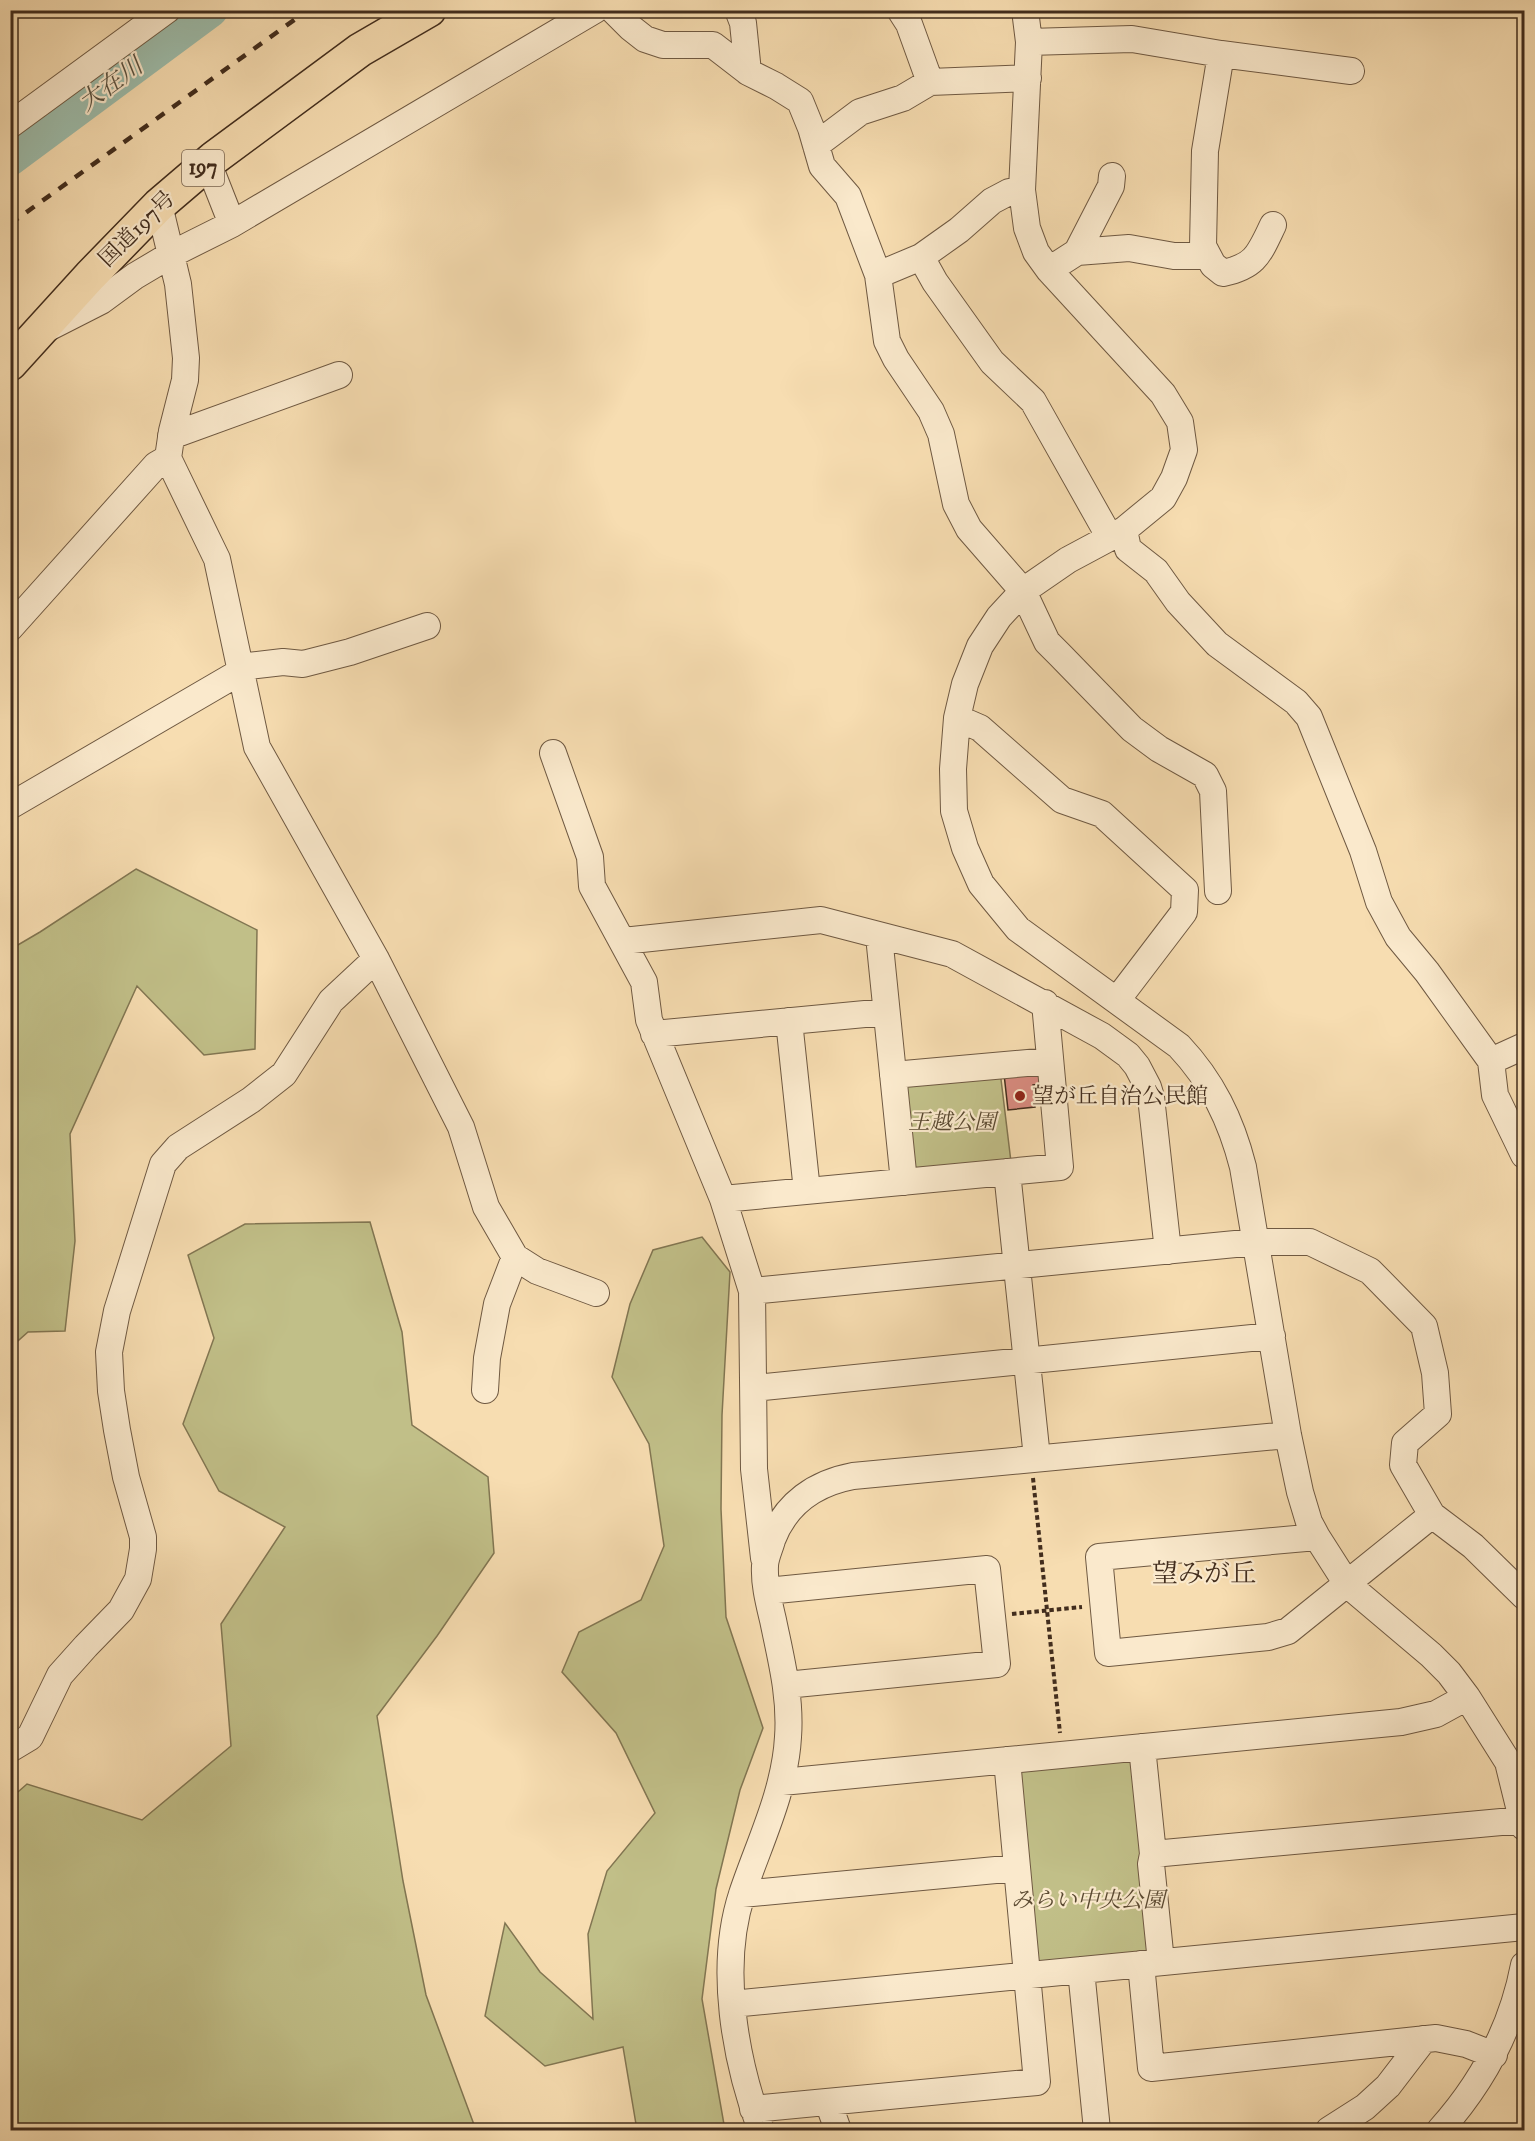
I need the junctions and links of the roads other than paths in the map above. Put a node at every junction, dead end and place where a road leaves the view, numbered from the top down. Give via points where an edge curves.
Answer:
1 (167, 10) edge
2 (429, 10) edge
3 (595, 10) edge
4 (613, 10) edge
5 (738, 10) edge
6 (900, 10) edge
7 (1025, 10) edge
8 (1029, 42) junction
9 (1221, 54) junction
10 (1352, 71) dead end
11 (748, 72) junction
12 (1028, 78) junction
13 (930, 82) junction
14 (13, 119) edge
15 (816, 144) junction
16 (208, 164) junction
17 (1112, 176) dead end
18 (1022, 190) junction
19 (159, 205) junction
20 (232, 224) junction
21 (1274, 225) dead end
22 (1077, 252) junction
23 (172, 254) junction
24 (1208, 256) junction
25 (921, 257) junction
26 (1049, 270) junction
27 (878, 275) junction
28 (39, 332) junction
29 (10, 364) edge
30 (339, 375) dead end
31 (170, 447) junction
32 (1116, 533) junction
33 (1023, 591) junction
34 (427, 626) dead end
35 (10, 628) edge
36 (240, 670) junction
37 (957, 718) junction
38 (554, 753) dead end
39 (10, 806) edge
40 (1218, 891) dead end
41 (879, 936) junction
42 (623, 941) junction
43 (376, 959) junction
44 (1117, 1000) junction
45 (1045, 1003) junction
46 (886, 1012) junction
47 (789, 1021) junction
48 (654, 1034) junction
49 (1524, 1046) edge
50 (1050, 1061) junction
51 (1491, 1061) junction
52 (893, 1075) junction
53 (1524, 1155) edge
54 (1007, 1172) junction
55 (904, 1182) junction
56 (807, 1191) junction
57 (723, 1199) junction
58 (1256, 1242) junction
59 (1168, 1251) junction
60 (515, 1257) junction
61 (1017, 1265) junction
62 (752, 1291) junction
63 (596, 1293) dead end
64 (1272, 1336) junction
65 (1026, 1361) junction
66 (754, 1388) junction
67 (485, 1390) dead end
68 (1288, 1435) junction
69 (1035, 1465) junction
70 (1432, 1515) junction
71 (1317, 1537) junction
72 (765, 1565) junction
73 (1347, 1584) junction
74 (767, 1591) junction
75 (1524, 1596) edge
76 (786, 1685) junction
77 (1467, 1697) junction
78 (1142, 1747) junction
79 (10, 1749) edge
80 (1007, 1760) junction
81 (782, 1782) junction
82 (1524, 1824) edge
83 (1153, 1854) junction
84 (1017, 1868) junction
85 (742, 1894) junction
86 (1524, 1927) edge
87 (1151, 1963) junction
88 (1524, 1965) edge
89 (1081, 1970) junction
90 (1027, 1975) junction
91 (732, 2004) junction
92 (1424, 2039) junction
93 (1494, 2055) junction
94 (828, 2102) junction
95 (757, 2120) edge
96 (838, 2130) edge
97 (1097, 2130) edge
98 (1329, 2130) edge
99 (1440, 2130) edge

1 - 14 street
2 - 16 highway, 国道197号 / 197 via 360,50
3 - 20 street
4 - 11 street via 645,39 663,45 713,45
5 - 11 street
6 - 13 street
7 - 8 street
8 - 9 street via 1132,39
8 - 12 street
9 - 10 street
9 - 24 street via 1205,151 1203,246
11 - 15 street via 800,101
12 - 13 street
12 - 18 street
13 - 15 street via 903,98 860,112
15 - 27 street via 822,166 848,196
16 - 19 highway, 国道197号 / 197
16 - 20 street
17 - 22 street via 1111,186
18 - 25 street via 992,201
18 - 26 street via 1027,228 1036,252
19 - 23 street
19 - 28 highway, 国道197号 / 197
20 - 23 street
21 - 24 street via 1260,253 1245,267 1223,273
22 - 24 street via 1129,248 1174,256
22 - 26 street
23 - 28 street via 101,301
23 - 31 street via 186,358
25 - 27 street
25 - 32 street via 992,362 1034,401
26 - 32 street via 1163,394 1180,422 1184,450 1163,498
27 - 33 street via 887,341 931,411 956,504 969,529
28 - 29 highway, 国道197号 / 197
30 - 31 street
31 - 35 street
31 - 36 street via 217,559
32 - 33 street
32 - 51 street via 1128,549 1156,571 1217,644 1296,702 1310,717 1379,902 1398,938
33 - 37 street via 980,646
33 - 40 street via 1047,642 1132,729 1205,775 1213,791
34 - 36 street via 303,664 283,662
36 - 39 street
36 - 43 street via 256,747
37 - 44 street via 954,811 981,884 1018,930
37 - 44 street via 980,728 1062,800 1102,814 1185,890 1184,912
38 - 42 street via 590,857 592,886
41 - 42 street via 821,920
41 - 45 street via 952,954
41 - 46 street
42 - 48 street via 644,982
43 - 60 street via 461,1127 486,1206
43 - 79 street via 331,1001 284,1074 178,1147 163,1164 117,1311 109,1352 119,1439 143,1537 138,1579 121,1610 60,1676 30,1737
44 - 58 street via 1179,1046 1197,1064 1211,1087 1235,1135
45 - 50 street
45 - 59 street via 1128,1055 1144,1077 1150,1097
46 - 47 street
46 - 52 street
47 - 48 street
47 - 56 street
48 - 57 street
49 - 51 street
50 - 52 street
50 - 54 street via 1060,1167
51 - 53 street via 1495,1095
52 - 55 street
54 - 55 street
54 - 61 street
55 - 56 street
56 - 57 street
57 - 62 street
58 - 59 street
58 - 64 street
58 - 70 street via 1310,1242 1370,1271 1424,1326 1435,1373 1438,1414 1405,1443 1403,1465
59 - 61 street
60 - 63 street via 537,1271
60 - 67 street via 497,1304
61 - 62 street
61 - 65 street
62 - 66 street
64 - 65 street
64 - 68 street
65 - 66 street
65 - 69 street
66 - 72 street via 754,1468
68 - 69 street
68 - 71 street via 1300,1492
69 - 72 street via 834,1480 794,1505 773,1538
70 - 73 street
70 - 75 street via 1473,1546
71 - 73 street
71 - 73 street via 1099,1557 1108,1653 1268,1637 1294,1627
72 - 74 street
73 - 77 street via 1431,1655
74 - 76 street
74 - 76 street via 987,1569 997,1664
76 - 81 street via 788,1737
77 - 78 street via 1436,1714 1401,1722
77 - 82 street via 1508,1762
78 - 80 street
78 - 83 street
80 - 81 street
80 - 84 street
81 - 85 street
82 - 83 street
83 - 87 street
84 - 85 street
84 - 90 street
85 - 91 street via 732,1950
86 - 87 street
87 - 89 street
87 - 92 street via 1151,2068
88 - 93 street via 1520,1989
89 - 90 street
89 - 97 street
90 - 91 street
90 - 94 street via 1037,2082
91 - 95 street via 740,2064
92 - 93 street via 1466,2044
92 - 98 street via 1388,2086 1365,2107
93 - 99 street via 1469,2095
94 - 95 street
94 - 96 street

